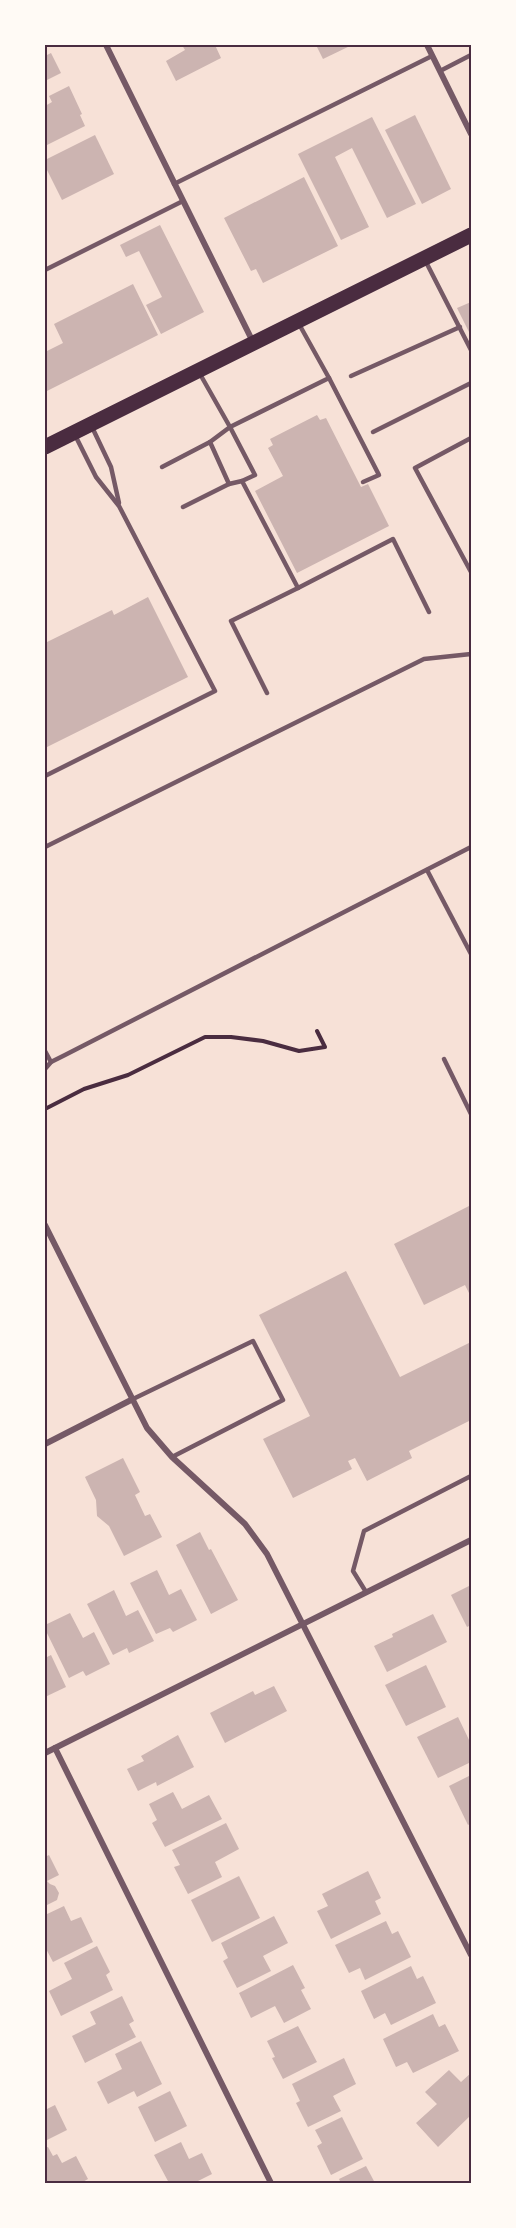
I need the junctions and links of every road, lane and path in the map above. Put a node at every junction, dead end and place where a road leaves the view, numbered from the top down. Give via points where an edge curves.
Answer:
1 (106, 45) edge
2 (427, 45) edge
3 (471, 55) edge
4 (432, 56) junction
5 (440, 71) junction
6 (471, 134) edge
7 (174, 184) junction
8 (183, 201) junction
9 (471, 235) edge
10 (424, 258) junction
11 (45, 270) edge
12 (297, 321) junction
13 (459, 327) junction
14 (254, 343) junction
15 (471, 350) edge
16 (198, 371) junction
17 (351, 376) dead end
18 (329, 378) junction
19 (471, 383) edge
20 (91, 424) junction
21 (230, 427) junction
22 (373, 432) dead end
23 (74, 433) junction
24 (471, 438) edge
25 (210, 442) junction
26 (45, 447) edge
27 (162, 467) dead end
28 (242, 482) junction
29 (363, 482) dead end
30 (229, 484) junction
31 (119, 506) junction
32 (183, 507) dead end
33 (471, 572) edge
34 (298, 588) junction
35 (429, 612) dead end
36 (471, 654) edge
37 (267, 693) dead end
38 (45, 776) edge
39 (45, 847) edge
40 (471, 847) edge
41 (427, 870) junction
42 (471, 954) edge
43 (317, 1031) dead end
44 (45, 1051) edge
45 (444, 1059) dead end
46 (48, 1062) edge
47 (45, 1069) edge
48 (45, 1109) edge
49 (471, 1114) edge
50 (45, 1225) edge
51 (133, 1399) junction
52 (45, 1444) edge
53 (172, 1457) junction
54 (471, 1476) edge
55 (471, 1540) edge
56 (366, 1592) junction
57 (302, 1624) junction
58 (55, 1748) junction
59 (45, 1753) edge
60 (471, 1955) edge
61 (272, 2183) edge

1 - 7 street
2 - 4 street
3 - 5 lane
4 - 5 street
4 - 7 lane
5 - 6 street
7 - 8 street
8 - 11 lane
8 - 14 street
9 - 10 main road
10 - 12 main road
10 - 13 lane
12 - 14 main road
12 - 18 lane
13 - 15 lane
13 - 17 lane
14 - 16 main road
16 - 20 main road
16 - 21 lane
18 - 21 lane
18 - 29 lane via 379,475
19 - 22 lane
20 - 23 main road
20 - 31 lane via 111,467
21 - 25 lane
21 - 28 lane via 255,475
23 - 26 main road
23 - 31 lane via 96,477
24 - 33 lane via 415,468
25 - 27 lane
25 - 30 lane
28 - 30 lane
28 - 34 lane
30 - 32 lane
31 - 38 lane via 215,691
34 - 35 lane via 393,540
34 - 37 lane via 231,621
36 - 39 lane via 424,659
40 - 41 lane
41 - 42 lane
41 - 46 lane
43 - 48 path via 326,1047 299,1051 263,1041 204,1037 128,1075 84,1089
44 - 46 lane
45 - 49 lane
46 - 47 lane
50 - 51 street
51 - 52 street
51 - 53 street via 147,1428
51 - 53 lane via 253,1341 283,1400
53 - 57 street via 245,1524 267,1554
54 - 56 lane via 364,1531 353,1571
55 - 56 street
56 - 57 street
57 - 58 street
57 - 60 street
58 - 59 street
58 - 61 street

